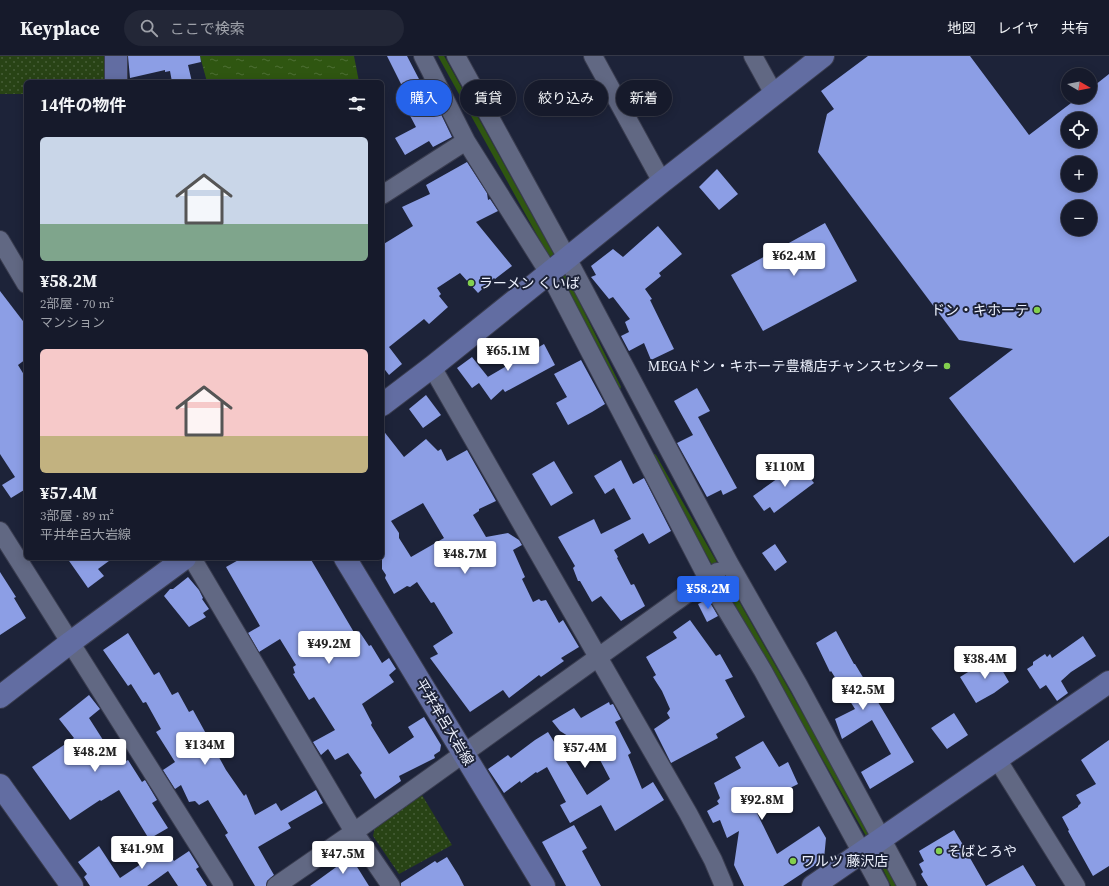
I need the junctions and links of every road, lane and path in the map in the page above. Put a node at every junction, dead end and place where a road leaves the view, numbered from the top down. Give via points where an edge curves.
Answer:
1 (116, 56) edge
2 (423, 56) edge
3 (456, 56) edge
4 (593, 56) edge
5 (753, 56) edge
6 (824, 56) edge
7 (116, 80) edge
8 (774, 94) junction
9 (466, 141) junction
10 (662, 182) junction
11 (384, 194) edge
12 (0, 240) edge
13 (567, 258) junction
14 (549, 273) junction
15 (24, 281) edge
16 (432, 367) junction
17 (384, 403) edge
18 (0, 531) edge
19 (182, 560) edge
20 (193, 560) edge
21 (346, 560) edge
22 (729, 563) junction
23 (708, 579) junction
24 (71, 642) junction
25 (598, 657) junction
26 (1109, 682) edge
27 (0, 697) edge
28 (463, 753) junction
29 (997, 759) junction
30 (0, 785) edge
31 (354, 832) junction
32 (882, 839) junction
33 (862, 853) junction
34 (72, 886) edge
35 (224, 886) edge
36 (276, 886) edge
37 (391, 886) edge
38 (544, 886) edge
39 (724, 886) edge
40 (813, 886) edge
41 (880, 886) edge
42 (907, 886) edge
43 (1076, 886) edge

1 - 7 street
2 - 9 street
3 - 13 street
4 - 10 street
5 - 8 street
6 - 8 street
8 - 10 street
9 - 11 street
9 - 14 street
10 - 13 street
12 - 15 street
13 - 14 street
13 - 22 street
14 - 16 street
14 - 23 street
16 - 17 street
16 - 25 street
18 - 24 street
19 - 24 street
20 - 31 street
21 - 28 street, 平井牟呂大岩線
22 - 23 street
22 - 32 street
23 - 25 street
23 - 33 street via 763,672
24 - 27 street
24 - 35 street
25 - 28 street
25 - 39 street via 688,813
26 - 29 street
28 - 31 street
28 - 38 street, 平井牟呂大岩線
29 - 32 street
29 - 43 street
30 - 34 street
31 - 36 street
31 - 37 street
32 - 33 street
32 - 42 street
33 - 40 street
33 - 41 street

